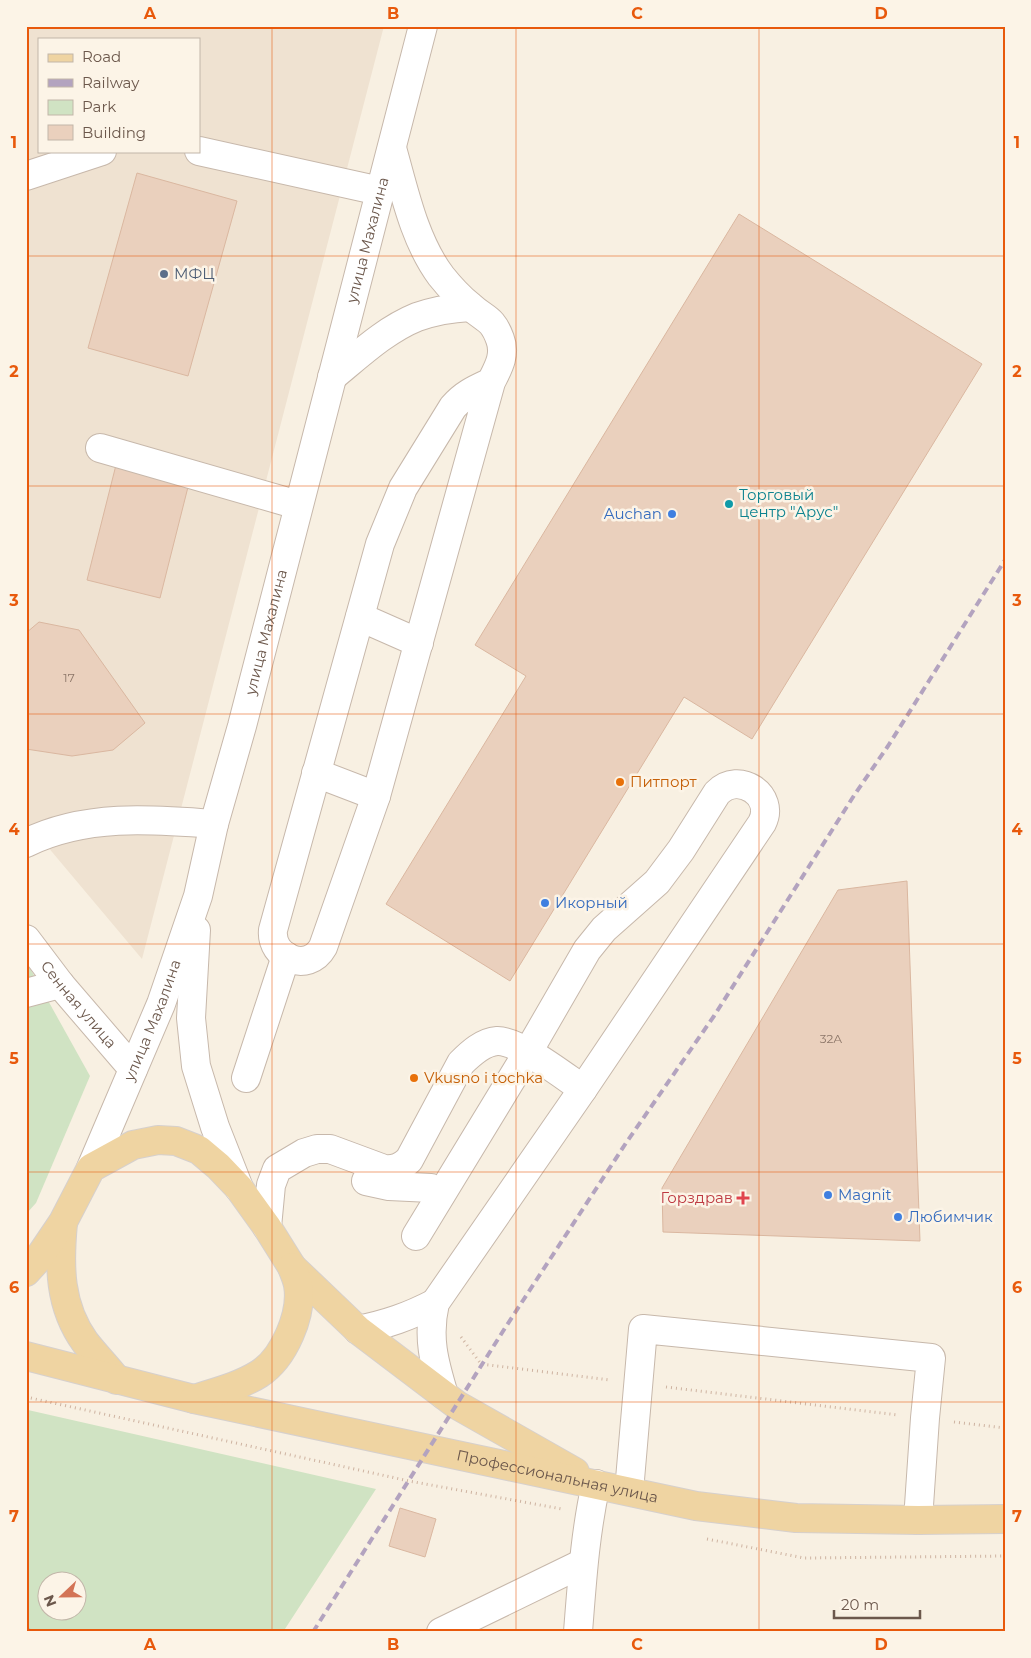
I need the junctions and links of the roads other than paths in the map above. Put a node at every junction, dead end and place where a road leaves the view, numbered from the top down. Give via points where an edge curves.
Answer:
1 (423, 26) edge
2 (392, 148) junction
3 (200, 151) edge
4 (99, 152) edge
5 (26, 176) edge
6 (380, 191) junction
7 (470, 306) junction
8 (332, 377) junction
9 (492, 382) junction
10 (100, 448) dead end
11 (298, 505) junction
12 (360, 617) junction
13 (418, 643) junction
14 (316, 773) junction
15 (376, 796) junction
16 (214, 824) junction
17 (26, 843) edge
18 (198, 896) junction
19 (26, 939) edge
20 (286, 956) junction
21 (60, 984) junction
22 (26, 993) edge
23 (528, 1052) junction
24 (132, 1069) junction
25 (246, 1078) dead end
26 (583, 1089) junction
27 (304, 1153) junction
28 (91, 1168) junction
29 (238, 1188) junction
30 (441, 1194) junction
31 (63, 1222) junction
32 (267, 1227) junction
33 (416, 1236) dead end
34 (292, 1267) junction
35 (26, 1272) edge
36 (435, 1303) junction
37 (358, 1330) junction
38 (26, 1356) edge
39 (118, 1380) junction
40 (444, 1395) junction
41 (194, 1399) junction
42 (596, 1484) junction
43 (629, 1491) junction
44 (1005, 1519) edge
45 (918, 1520) junction
46 (583, 1563) junction
47 (441, 1632) edge
48 (578, 1632) edge

1 - 2 street, улица Махалина
2 - 6 street, улица Махалина
2 - 7 street via 424,246 441,275
3 - 6 street
4 - 5 street
6 - 8 street, улица Махалина
7 - 8 street via 418,317 385,334
7 - 9 street via 494,326 501,341 503,355
8 - 11 street, улица Махалина
9 - 12 street via 460,398 403,488 380,544
9 - 13 street
10 - 11 street
11 - 16 street, улица Махалина
12 - 13 street
12 - 14 street
13 - 15 street
14 - 15 street
14 - 20 street via 272,936 277,949
15 - 20 street via 319,954 305,962
16 - 17 street via 154,819 81,824
16 - 18 street, улица Махалина
18 - 24 street, улица Махалина via 161,1004
18 - 29 street via 191,1018 196,1066
19 - 21 street, Сенная улица
20 - 25 street
21 - 22 street
21 - 24 street, Сенная улица
23 - 26 street
23 - 26 street via 587,950 604,929 657,882 717,792 731,783 748,787 763,799 766,816
23 - 27 street via 508,1042 497,1041 470,1054 461,1063 409,1160 402,1166 384,1169 330,1150
23 - 30 street
24 - 28 street, улица Махалина
26 - 36 street
27 - 30 street via 333,1163 366,1181 389,1186 431,1188
27 - 32 street via 277,1169 271,1184
28 - 29 main road via 133,1145 158,1140 176,1141 199,1150
28 - 31 main road, улица Махалина
29 - 32 main road
30 - 33 street
31 - 35 main road, улица Махалина
31 - 39 main road via 62,1286 70,1315 84,1341
32 - 34 main road
34 - 37 main road
34 - 41 main road via 298,1285 298,1302 292,1331 279,1354 260,1373
36 - 37 street via 388,1324
36 - 40 street via 430,1334
37 - 40 main road
38 - 39 main road, Профессиональная улица
39 - 41 main road, Профессиональная улица
40 - 42 main road via 456,1405
41 - 42 main road, Профессиональная улица
42 - 43 main road, Профессиональная улица
42 - 46 street
43 - 45 main road, Профессиональная улица via 696,1506 796,1518
43 - 45 street via 643,1328 931,1358
44 - 45 main road, Профессиональная улица
46 - 47 street
46 - 48 street

